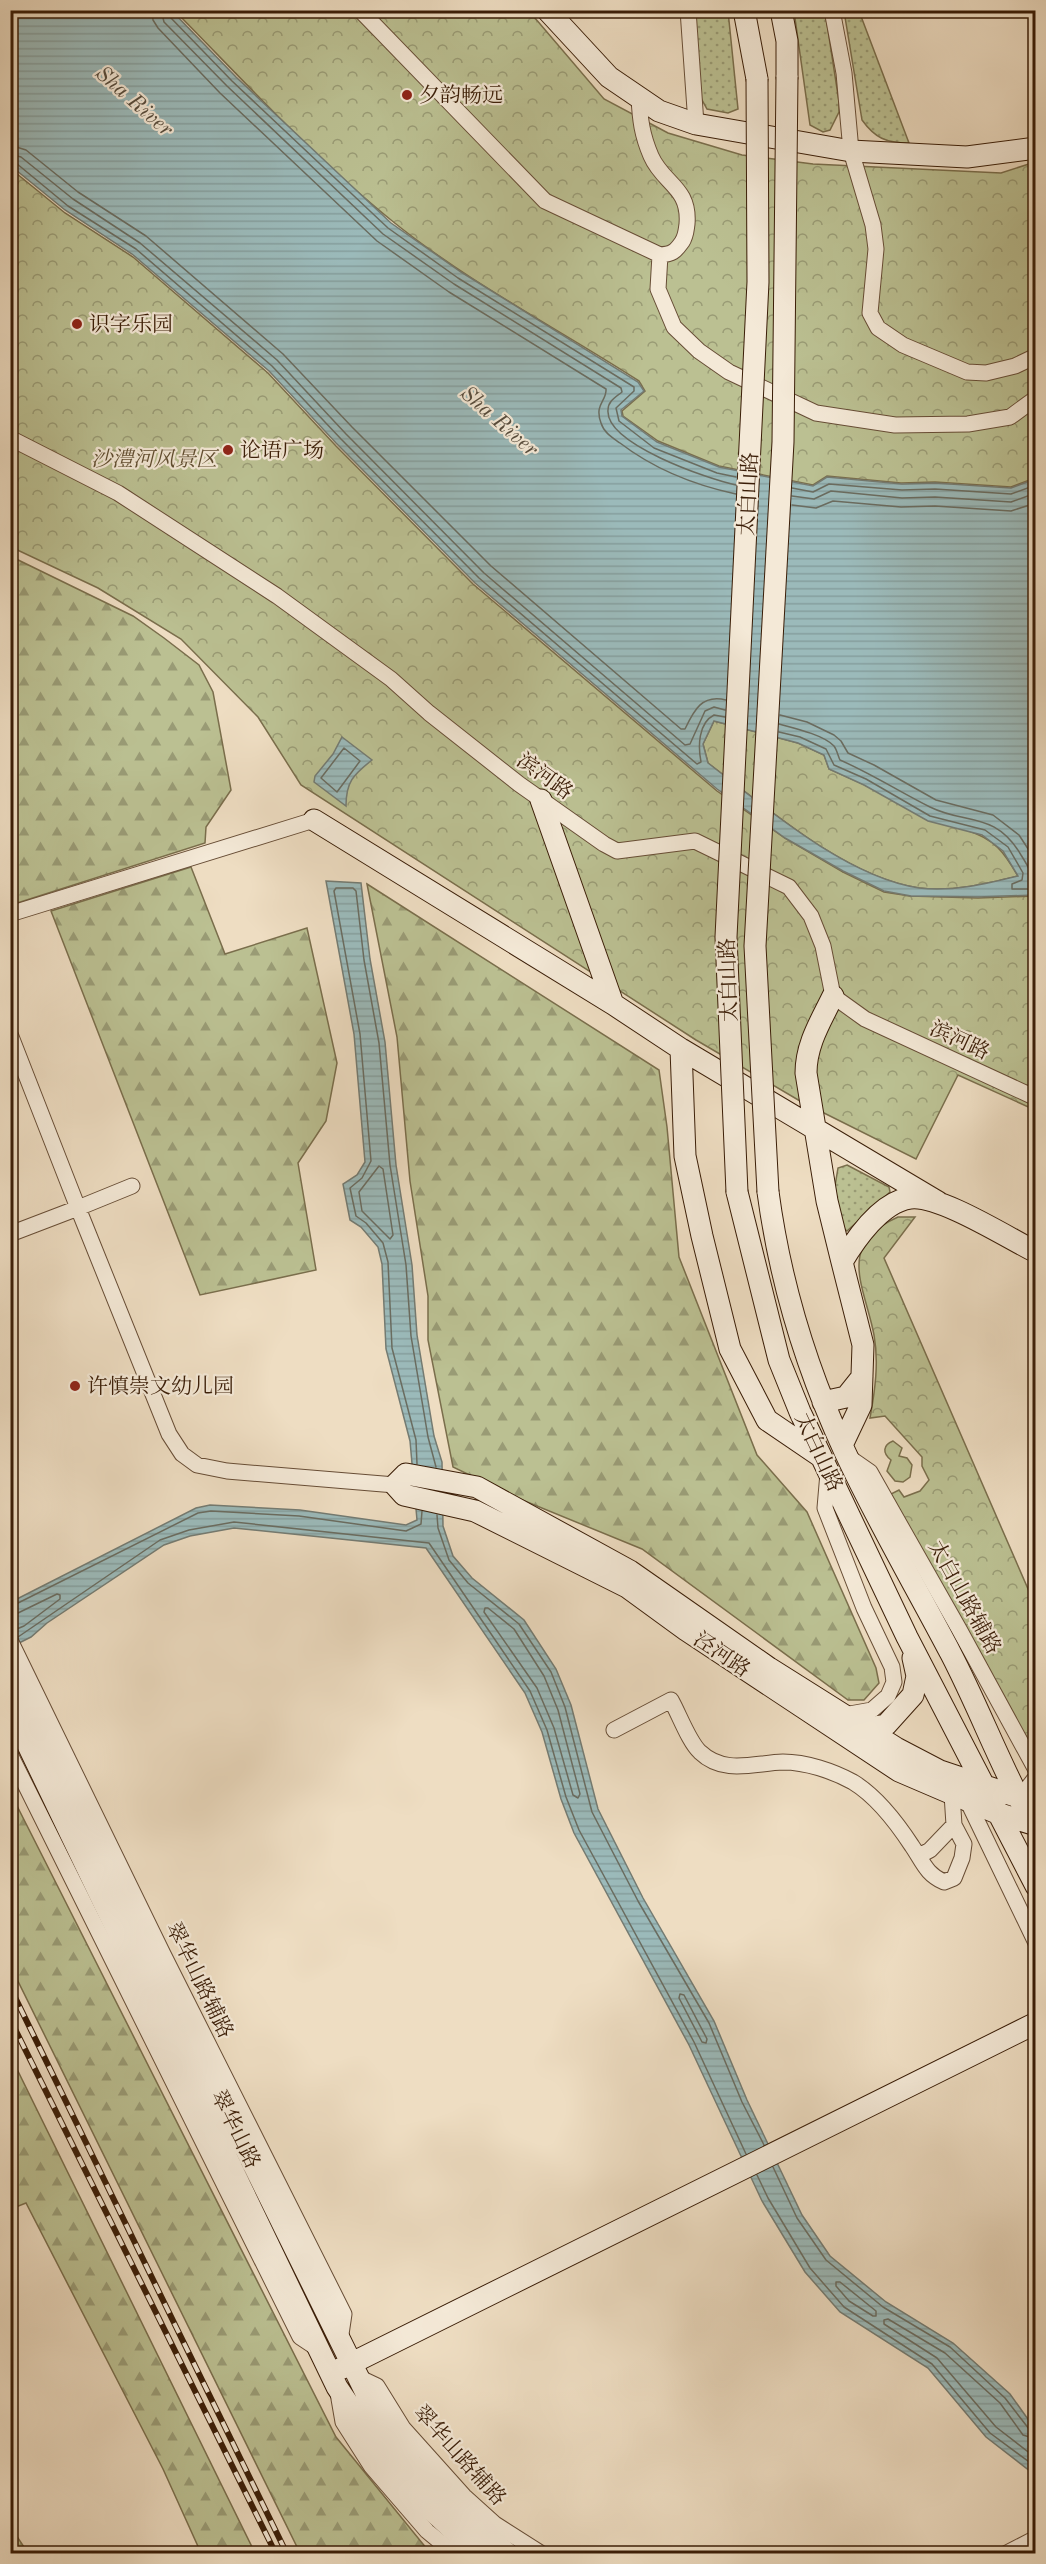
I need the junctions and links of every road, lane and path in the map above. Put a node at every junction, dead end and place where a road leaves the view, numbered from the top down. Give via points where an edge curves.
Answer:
1 (360, 10) edge
2 (547, 10) edge
3 (688, 10) edge
4 (744, 10) edge
5 (781, 10) edge
6 (832, 10) edge
7 (639, 97) junction
8 (696, 124) junction
9 (1035, 148) edge
10 (851, 151) junction
11 (660, 255) junction
12 (1035, 356) edge
13 (1035, 398) edge
14 (10, 438) edge
15 (541, 800) junction
16 (314, 820) joint
17 (10, 914) edge
18 (833, 996) junction
19 (613, 1004) junction
20 (10, 1034) edge
21 (681, 1049) junction
22 (1035, 1098) edge
23 (815, 1130) junction
24 (132, 1186) dead end
25 (938, 1202) junction
26 (78, 1208) junction
27 (10, 1234) edge
28 (1035, 1252) edge
29 (842, 1262) junction
30 (862, 1377) junction
31 (824, 1402) junction
32 (844, 1450) junction
33 (824, 1465) junction
34 (402, 1485) junction
35 (908, 1637) junction
36 (10, 1640) edge
37 (15, 1670) edge
38 (10, 1708) edge
39 (844, 1715) junction
40 (868, 1728) junction
41 (614, 1730) dead end
42 (10, 1754) edge
43 (1035, 1770) edge
44 (1035, 1778) edge
45 (982, 1785) junction
46 (959, 1797) junction
47 (1027, 1801) edge
48 (997, 1813) junction
49 (954, 1825) junction
50 (1034, 1827) edge
51 (919, 1857) junction
52 (1035, 1886) edge
53 (1035, 1943) edge
54 (1035, 2023) edge
55 (320, 2350) junction
56 (354, 2369) junction
57 (334, 2380) junction
58 (1035, 2538) edge
59 (455, 2553) edge
60 (479, 2553) edge
61 (508, 2553) edge
62 (542, 2553) edge
63 (1005, 2553) edge

1 - 11 street via 545,201
2 - 7 main road via 609,77
3 - 8 street
4 - 33 main road, 太白山路, bridge via 757,79 758,282 726,937 737,1192 779,1360
5 - 31 main road, 太白山路, bridge via 787,77 783,442 755,945 772,1222 795,1320
6 - 10 street via 844,73
7 - 8 main road via 659,111
7 - 11 street via 641,131 652,160 682,193 688,213 685,236 677,250
8 - 10 main road
9 - 10 main road via 967,157
10 - 12 street via 873,225 876,249 870,313 878,328 903,345 967,372 986,373
11 - 13 street via 657,289 675,327 699,351 729,372 816,413 895,425 968,424 1010,417
14 - 15 street, 滨河路 via 118,493 277,596 391,679
15 - 18 street, 滨河路 via 617,851 695,841 789,887 811,916 823,946
15 - 19 main road
16 - 17 street
16 - 19 main road
18 - 22 street, 滨河路 via 865,1019
18 - 23 main road via 812,1038 806,1061 812,1077
19 - 21 main road
20 - 26 street
21 - 23 main road
21 - 33 main road via 685,1156 730,1349 767,1420
23 - 25 main road
23 - 29 main road
24 - 26 street
25 - 28 main road
25 - 29 main road via 911,1198 893,1205 859,1234
26 - 27 street
26 - 34 street via 169,1434 182,1454 197,1466 227,1471
29 - 30 main road via 863,1345
30 - 31 main road via 846,1397
30 - 32 main road via 861,1405
31 - 32 main road, 太白山路
32 - 43 street, 太白山路辅路 via 870,1472
32 - 47 main road, 太白山路
33 - 35 main road, 太白山路
33 - 39 street via 825,1508 892,1667 894,1682 888,1696 872,1710
34 - 39 main road, 泾河路 via 477,1487 630,1571
34 - 46 main road, 泾河路 via 475,1511 627,1587 899,1771
35 - 40 main road via 917,1676 913,1695 886,1725
35 - 45 main road, 太白山路
36 - 37 street
37 - 56 main road, 翠华山路
38 - 55 main road, 翠华山路
39 - 40 main road, 泾河路
40 - 45 main road, 泾河路 via 940,1772
41 - 51 street via 671,1700 699,1751 717,1764 740,1767 784,1762 818,1767 854,1783 881,1807
42 - 55 street via 300,2337
44 - 47 street
45 - 47 main road, 泾河路
45 - 48 main road, 太白山路
46 - 48 main road, 泾河路
46 - 49 street
46 - 53 street
47 - 50 main road, 太白山路
48 - 50 main road, 泾河路
48 - 52 main road, 太白山路
49 - 51 street
49 - 51 street via 964,1844 954,1878 944,1882 932,1876
54 - 56 main road
55 - 57 main road, 翠华山路
56 - 57 main road
56 - 61 main road, 翠华山路 via 371,2403 411,2463 467,2520
56 - 62 street, 翠华山路辅路 via 377,2386 403,2428 464,2496 495,2524
57 - 59 street via 343,2422 371,2466 427,2531
57 - 60 main road, 翠华山路 via 387,2460 425,2504
58 - 63 street

